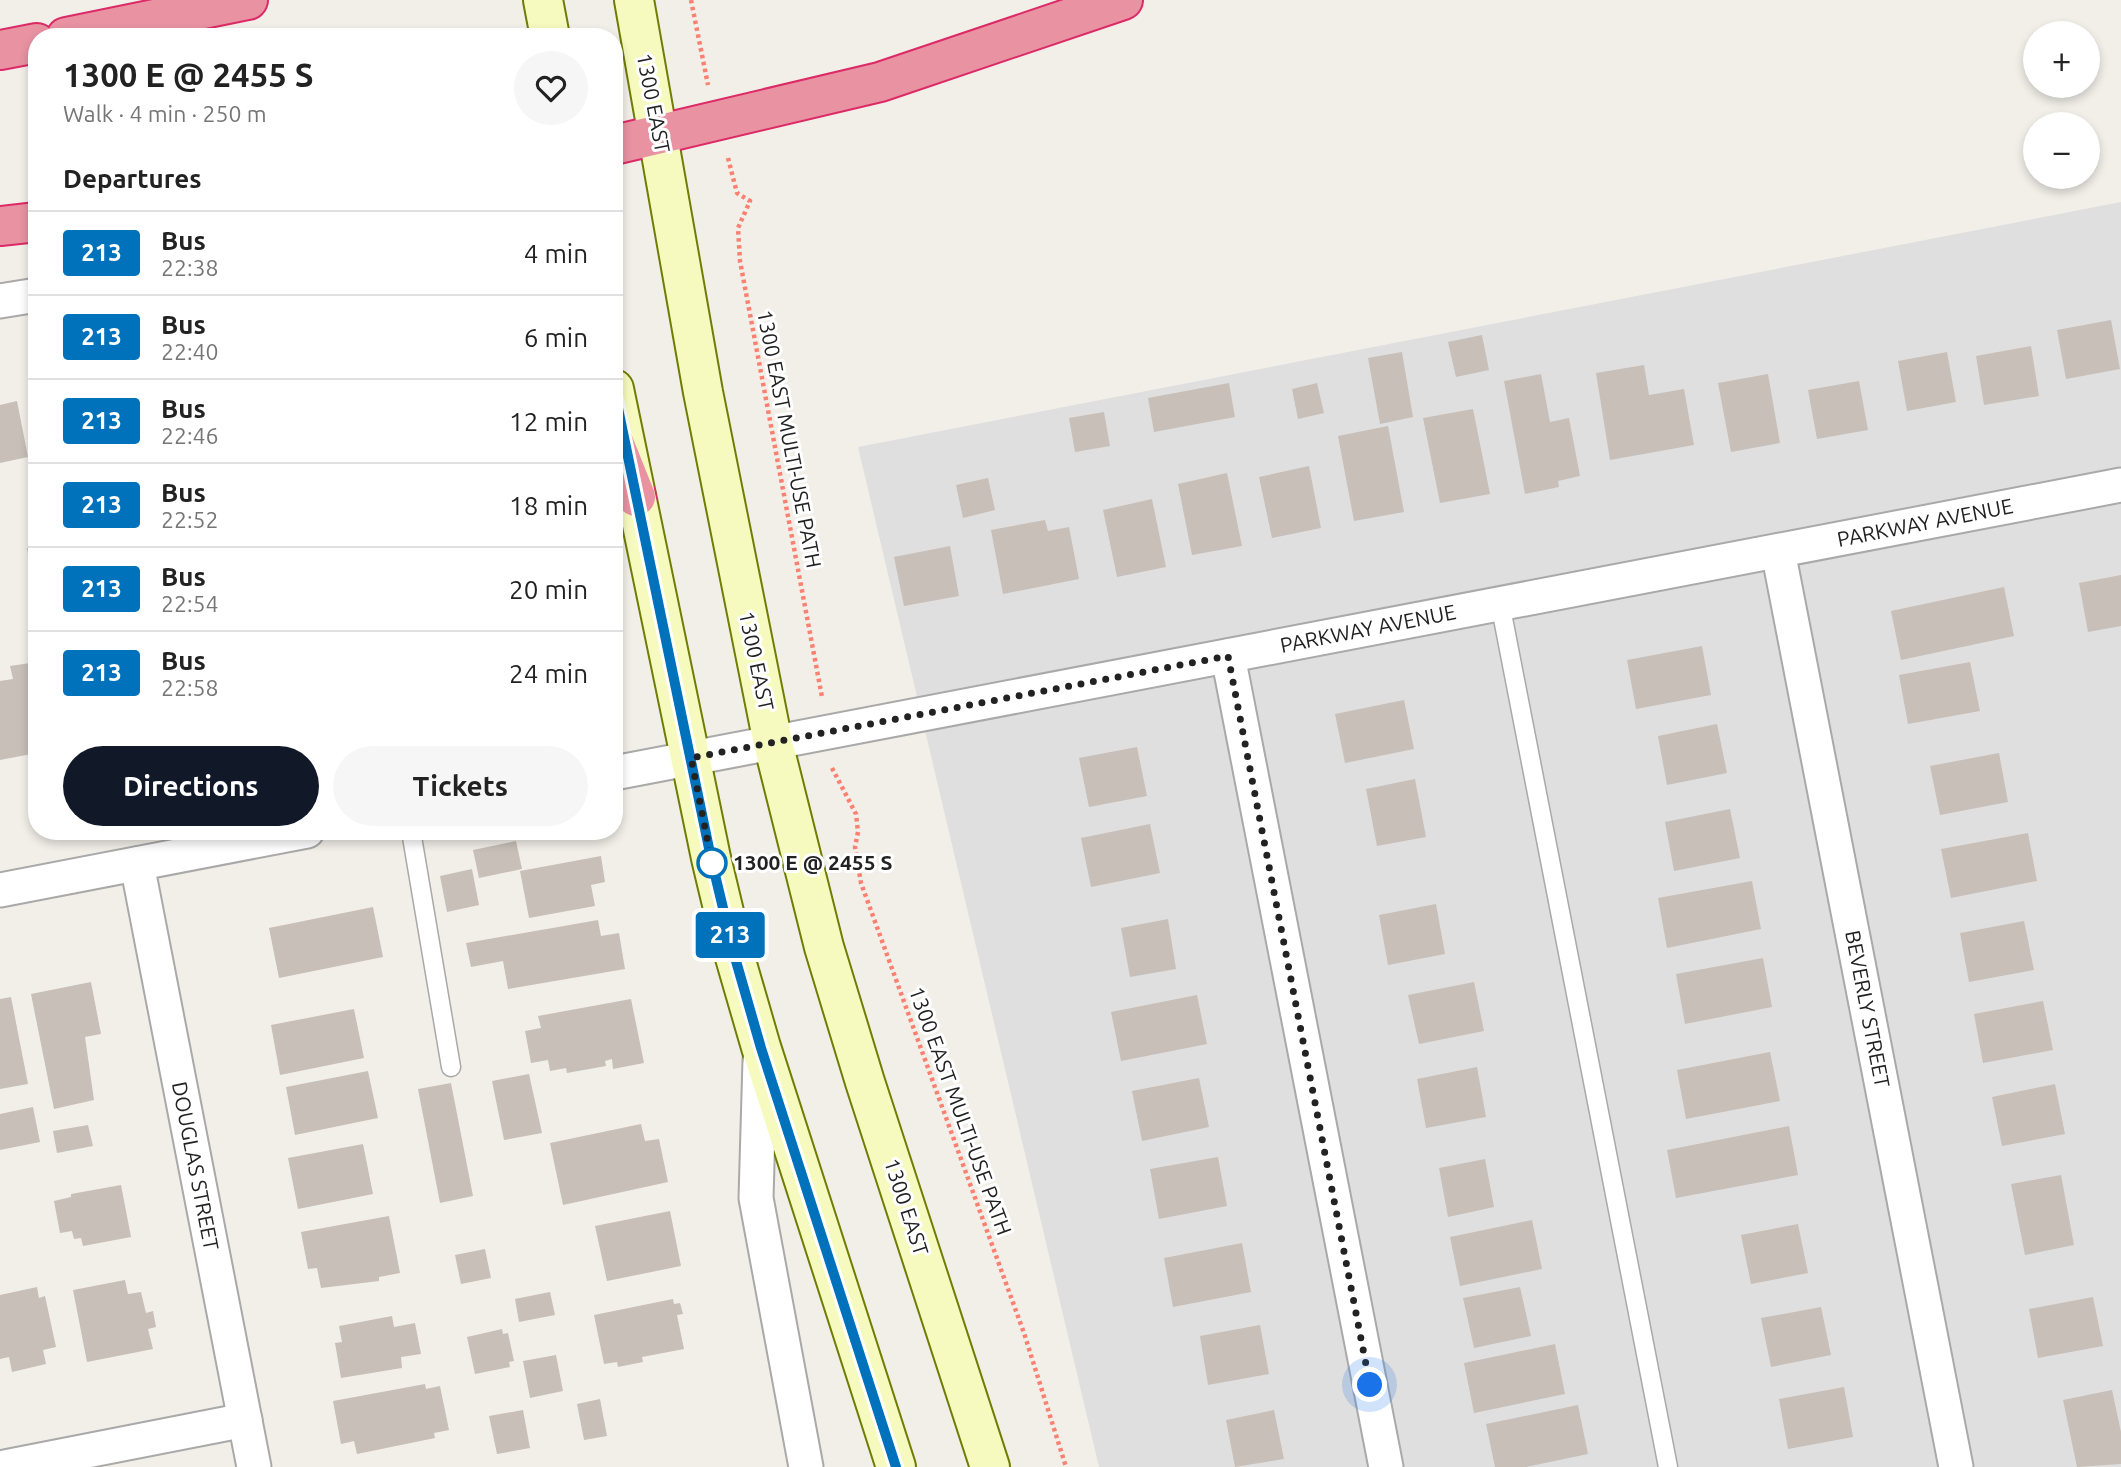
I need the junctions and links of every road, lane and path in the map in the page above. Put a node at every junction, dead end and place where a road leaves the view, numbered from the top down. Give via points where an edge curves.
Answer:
1 (248, 0) edge
2 (543, 0) edge
3 (634, 0) edge
4 (691, 0) edge
5 (1123, 0) edge
6 (110, 28) edge
7 (548, 28) edge
8 (28, 45) edge
9 (0, 50) edge
10 (702, 59) dead end
11 (659, 136) junction
12 (623, 143) edge
13 (737, 192) dead end
14 (28, 223) edge
15 (0, 226) edge
16 (28, 296) edge
17 (0, 301) edge
18 (623, 433) edge
19 (623, 464) edge
20 (2121, 485) edge
21 (636, 497) junction
22 (1778, 551) junction
23 (1500, 603) junction
24 (1228, 656) junction
25 (822, 699) dead end
26 (773, 743) junction
27 (691, 758) junction
28 (832, 767) dead end
29 (623, 771) edge
30 (260, 840) edge
31 (413, 840) edge
32 (136, 864) junction
33 (0, 890) edge
34 (761, 1048) junction
35 (451, 1067) dead end
36 (245, 1420) junction
37 (5, 1467) edge
38 (254, 1467) edge
39 (806, 1467) edge
40 (896, 1467) edge
41 (990, 1467) edge
42 (1066, 1467) edge
43 (1385, 1467) edge
44 (1668, 1467) edge
45 (1956, 1467) edge

1 - 6 highway
2 - 7 main road
3 - 11 main road, 1300 EAST
4 - 10 path
5 - 11 highway via 880,82
8 - 9 highway
11 - 12 highway
11 - 26 main road, 1300 EAST via 703,392
13 - 25 path, 1300 EAST MULTI-USE PATH via 750,201 738,228 740,261
14 - 15 highway
16 - 17 street
18 - 21 main road
19 - 21 highway
20 - 22 street, PARKWAY AVENUE
21 - 27 main road
22 - 23 street, PARKWAY AVENUE
22 - 45 street, BEVERLY STREET
23 - 24 street, PARKWAY AVENUE
23 - 44 lane
24 - 26 street, PARKWAY AVENUE
24 - 43 street
26 - 27 street, PARKWAY AVENUE
26 - 41 main road, 1300 EAST via 824,947
27 - 29 street, PARKWAY AVENUE
27 - 34 main road via 711,858
28 - 42 path, 1300 EAST MULTI-USE PATH via 856,814 861,883 1024,1333
30 - 32 street
31 - 35 lane
32 - 33 street
32 - 36 street, DOUGLAS STREET
34 - 39 street via 756,1198
34 - 40 main road
36 - 37 street
36 - 38 street, DOUGLAS STREET

